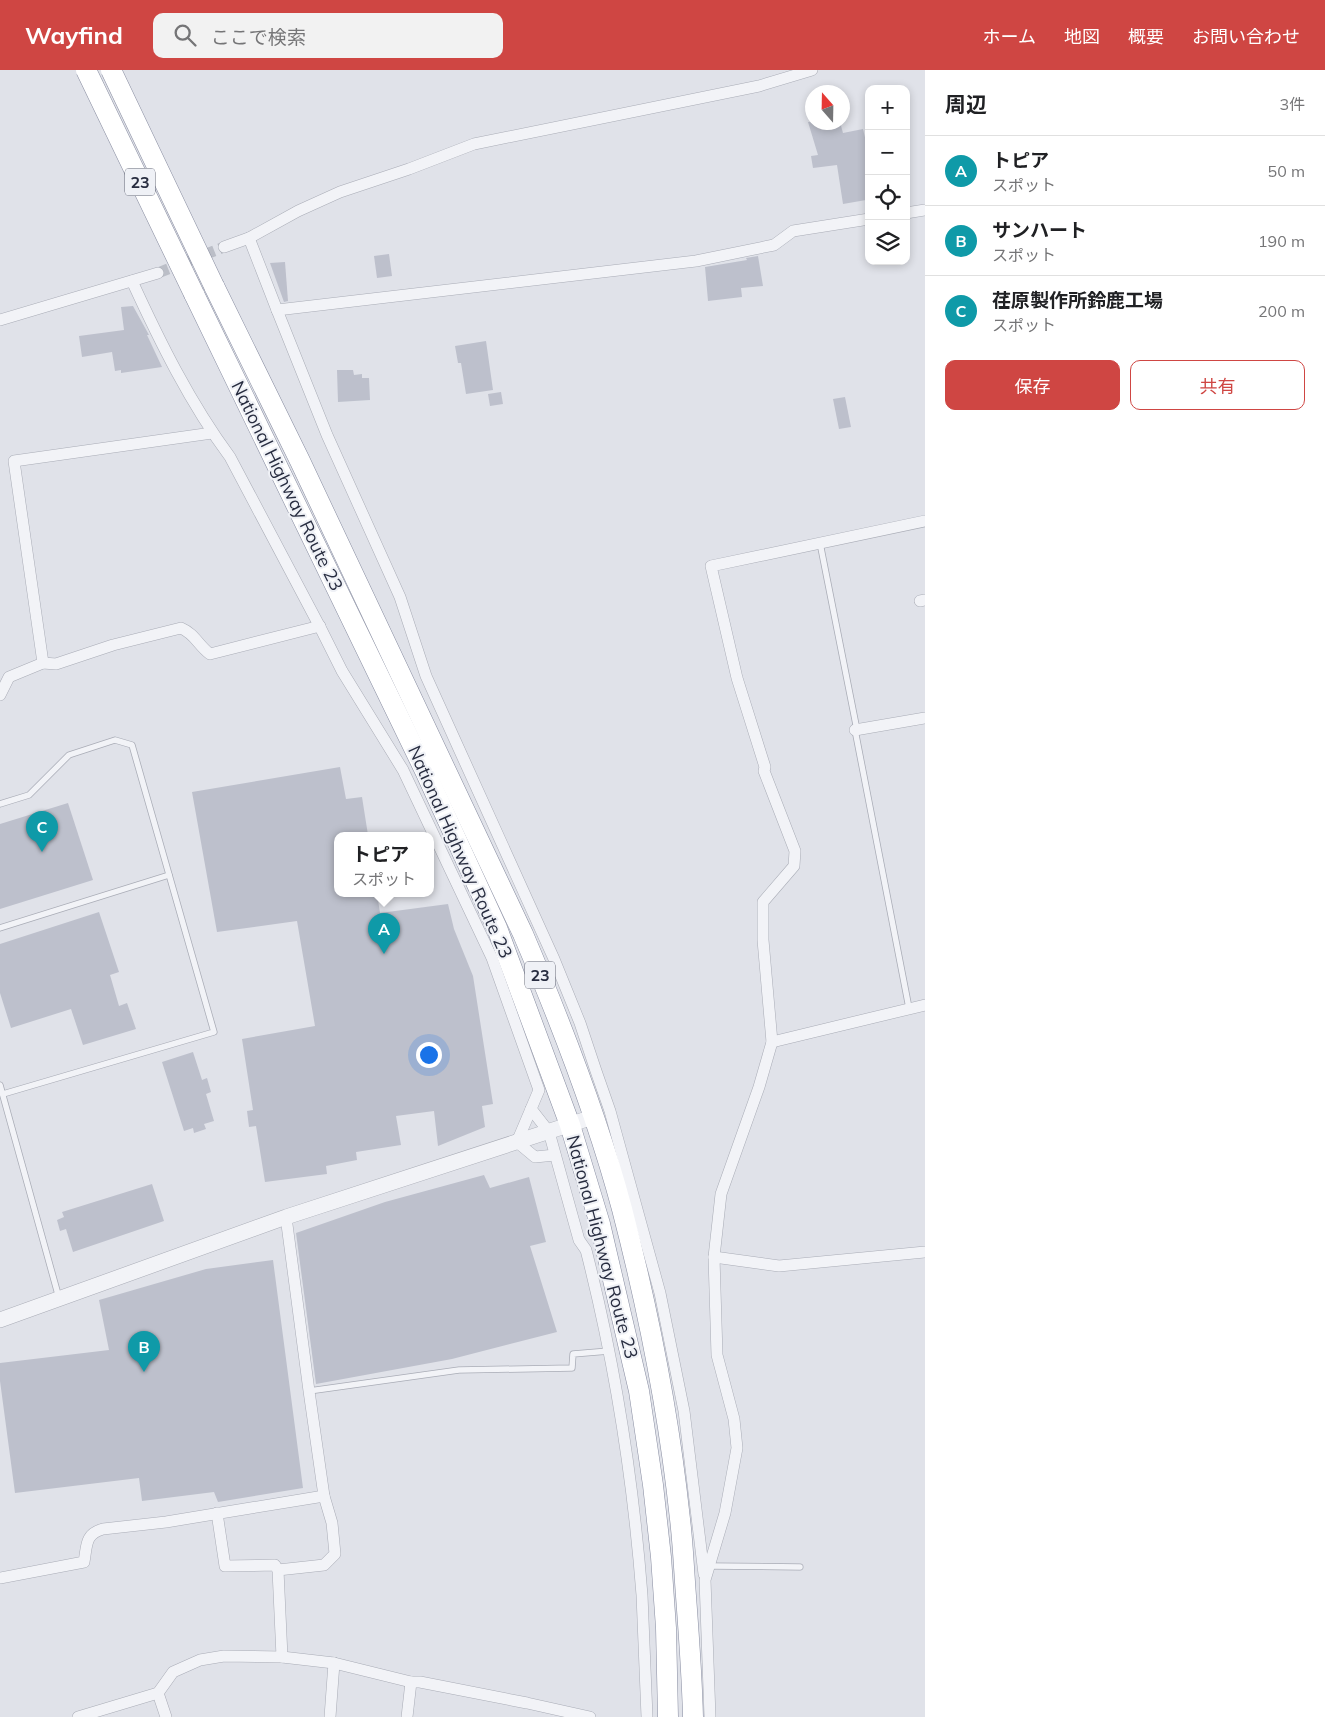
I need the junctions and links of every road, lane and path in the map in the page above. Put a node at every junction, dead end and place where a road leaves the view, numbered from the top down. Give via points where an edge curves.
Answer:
1 (86, 70) edge
2 (111, 70) edge
3 (812, 70) edge
4 (925, 210) edge
5 (910, 212) edge
6 (865, 220) edge
7 (249, 238) junction
8 (224, 247) tunnel mouth
9 (158, 272) tunnel mouth
10 (132, 281) junction
11 (277, 310) junction
12 (0, 320) edge
13 (212, 433) junction
14 (925, 521) edge
15 (820, 543) junction
16 (320, 626) junction
17 (43, 663) junction
18 (0, 695) edge
19 (925, 718) edge
20 (856, 730) junction
21 (0, 804) edge
22 (432, 832) edge
23 (434, 835) edge
24 (169, 875) junction
25 (0, 928) edge
26 (925, 1004) edge
27 (909, 1008) junction
28 (772, 1042) junction
29 (0, 1085) edge
30 (2, 1098) edge
31 (531, 1109) junction
32 (593, 1117) junction
33 (570, 1125) junction
34 (549, 1132) junction
35 (517, 1142) junction
36 (555, 1155) junction
37 (286, 1217) junction
38 (595, 1248) junction
39 (925, 1252) edge
40 (714, 1257) junction
41 (59, 1298) junction
42 (0, 1320) edge
43 (610, 1351) junction
44 (309, 1391) junction
45 (324, 1496) junction
46 (217, 1513) junction
47 (709, 1566) junction
48 (800, 1567) dead end
49 (278, 1570) junction
50 (0, 1578) edge
51 (705, 1580) junction
52 (282, 1657) junction
53 (334, 1663) junction
54 (411, 1682) junction
55 (158, 1693) junction
56 (547, 1712) edge
57 (78, 1717) edge
58 (166, 1717) edge
59 (330, 1717) edge
60 (407, 1717) edge
61 (590, 1717) edge
62 (647, 1717) edge
63 (668, 1717) edge
64 (693, 1717) edge
65 (710, 1717) edge

1 - 33 highway, National Highway Route 23 / 23, bridge via 425,771 497,928
2 - 32 highway, National Highway Route 23 / 23, bridge via 523,934 556,1011
3 - 7 street via 758,86 474,144 340,192
4 - 5 street
6 - 11 street via 793,231 774,245 696,261
7 - 8 street
7 - 11 street
9 - 10 street
10 - 12 street
10 - 13 street via 158,336
11 - 51 street via 400,597 426,676 554,959 610,1111 660,1293 684,1411
13 - 16 street via 230,457
13 - 17 street via 14,461
14 - 15 street
15 - 20 lane
15 - 28 street via 710,566 764,771 795,851 794,866 764,902 763,940
16 - 17 street via 210,654 192,634 181,628 56,664
16 - 22 street via 342,671 403,770
17 - 18 street via 9,677
19 - 20 street
20 - 27 lane
21 - 24 lane via 28,795 69,756 115,740 132,745
23 - 31 street via 492,958 539,1090
24 - 25 lane
24 - 30 lane via 214,1032
26 - 27 street
27 - 28 street
28 - 40 street via 721,1194
29 - 30 lane
30 - 41 lane
31 - 34 street
31 - 35 street
32 - 33 street
32 - 64 highway, National Highway Route 23 / 23 via 621,1208 648,1322 668,1437 680,1519
33 - 34 street
33 - 38 highway, National Highway Route 23 / 23
34 - 35 street
34 - 36 street
35 - 36 street via 535,1157
35 - 37 street
36 - 38 street via 579,1240
37 - 41 street
37 - 44 street
38 - 43 street
38 - 63 highway, National Highway Route 23 / 23 via 639,1391 661,1558
39 - 40 street via 779,1266
40 - 47 street via 717,1355 734,1418 737,1448 725,1513
41 - 42 street
43 - 44 lane via 573,1354 572,1368 460,1370
43 - 62 street via 633,1506 642,1595
44 - 45 street
45 - 46 street
45 - 49 street via 332,1523 335,1554 324,1565
46 - 49 street via 225,1566 275,1565
46 - 50 street via 95,1531 88,1538 84,1562
47 - 48 lane
47 - 51 street
49 - 52 street
51 - 65 street
52 - 53 street
52 - 55 street via 224,1656 200,1660 173,1672
53 - 54 street
53 - 59 street
54 - 56 street
54 - 60 street
55 - 57 street
55 - 58 street
56 - 61 street

